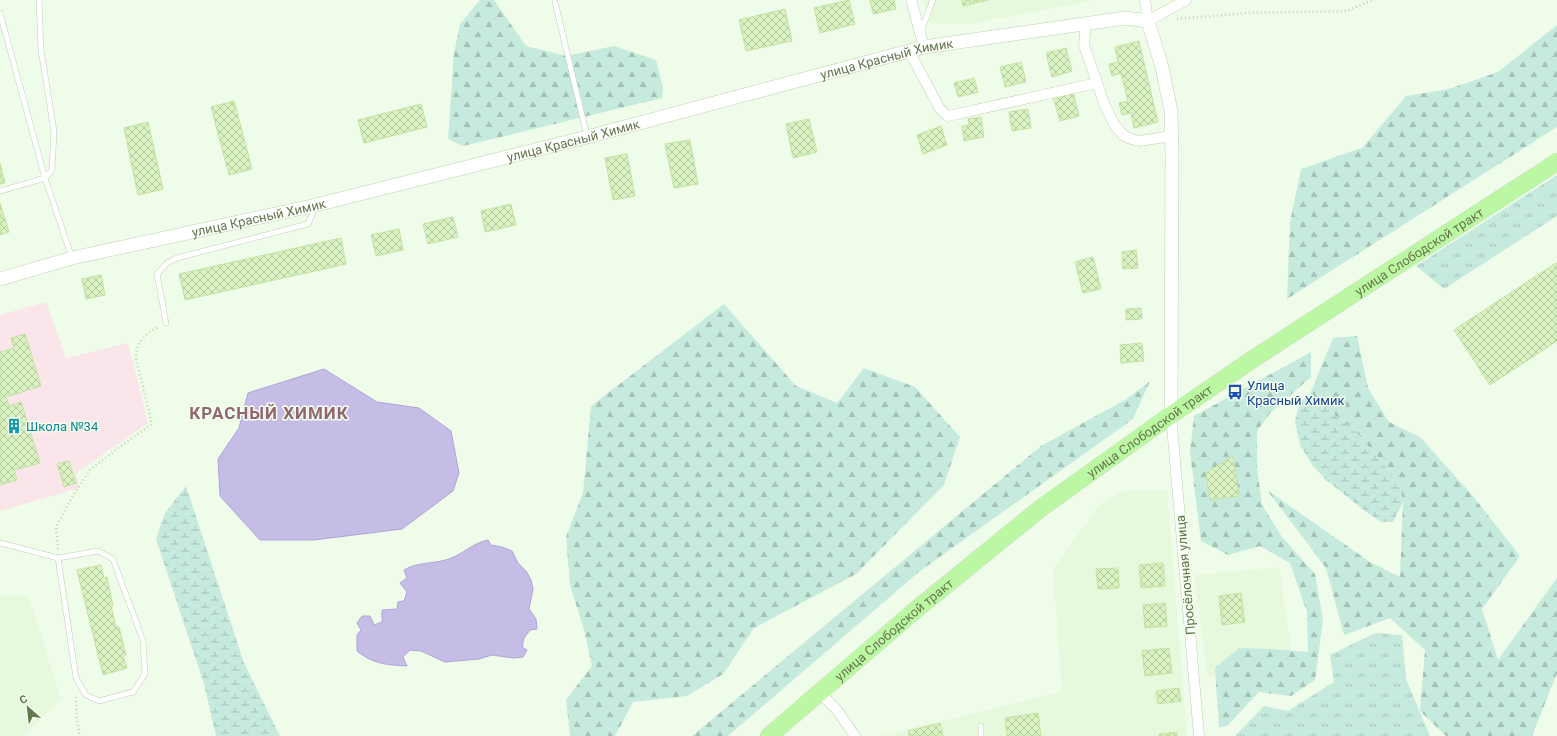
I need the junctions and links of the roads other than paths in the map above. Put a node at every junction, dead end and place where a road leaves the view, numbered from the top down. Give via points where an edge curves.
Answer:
1 (39, 0) edge
2 (911, 0) edge
3 (933, 0) edge
4 (1145, 0) edge
5 (1186, 0) edge
6 (555, 2) dead end
7 (0, 13) edge
8 (1148, 21) junction
9 (1086, 23) junction
10 (920, 34) junction
11 (924, 47) junction
12 (908, 51) junction
13 (1097, 83) junction
14 (1172, 136) junction
15 (588, 138) junction
16 (1557, 162) edge
17 (45, 178) junction
18 (0, 191) edge
19 (312, 206) junction
20 (72, 258) junction
21 (0, 279) edge
22 (166, 323) road end
23 (1171, 415) junction
24 (0, 543) edge
25 (58, 558) junction
26 (819, 692) junction
27 (981, 726) dead end
28 (769, 736) edge
29 (855, 736) edge
30 (981, 736) edge
31 (1199, 736) edge

1 - 17 lane via 41,50 54,131 52,170
2 - 10 street
3 - 10 lane
4 - 8 street
5 - 8 street
6 - 15 lane
7 - 17 lane
8 - 9 street, улица Красный Химик via 1125,18
8 - 14 street via 1162,67 1171,111
9 - 11 street, улица Красный Химик
9 - 13 street via 1084,45
10 - 11 street
11 - 12 street, улица Красный Химик
12 - 13 street via 940,109 946,115 952,116
12 - 15 street, улица Красный Химик
13 - 14 street via 1114,124 1123,135 1139,141
14 - 23 street
15 - 19 street, улица Красный Химик
16 - 23 main road, улица Слободской тракт
17 - 18 lane
17 - 20 lane
19 - 20 street, улица Красный Химик
19 - 22 lane via 313,213 308,224 177,258 167,263 158,274
20 - 21 street, улица Красный Химик
23 - 26 main road, улица Слободской тракт via 1041,508
23 - 31 street, Просёлочная улица
24 - 25 lane
25 - 25 lane via 98,551 113,559 143,641 145,674 133,692 99,701 86,695 76,678
26 - 28 main road, улица Слободской тракт
26 - 29 street via 837,710
27 - 30 lane

